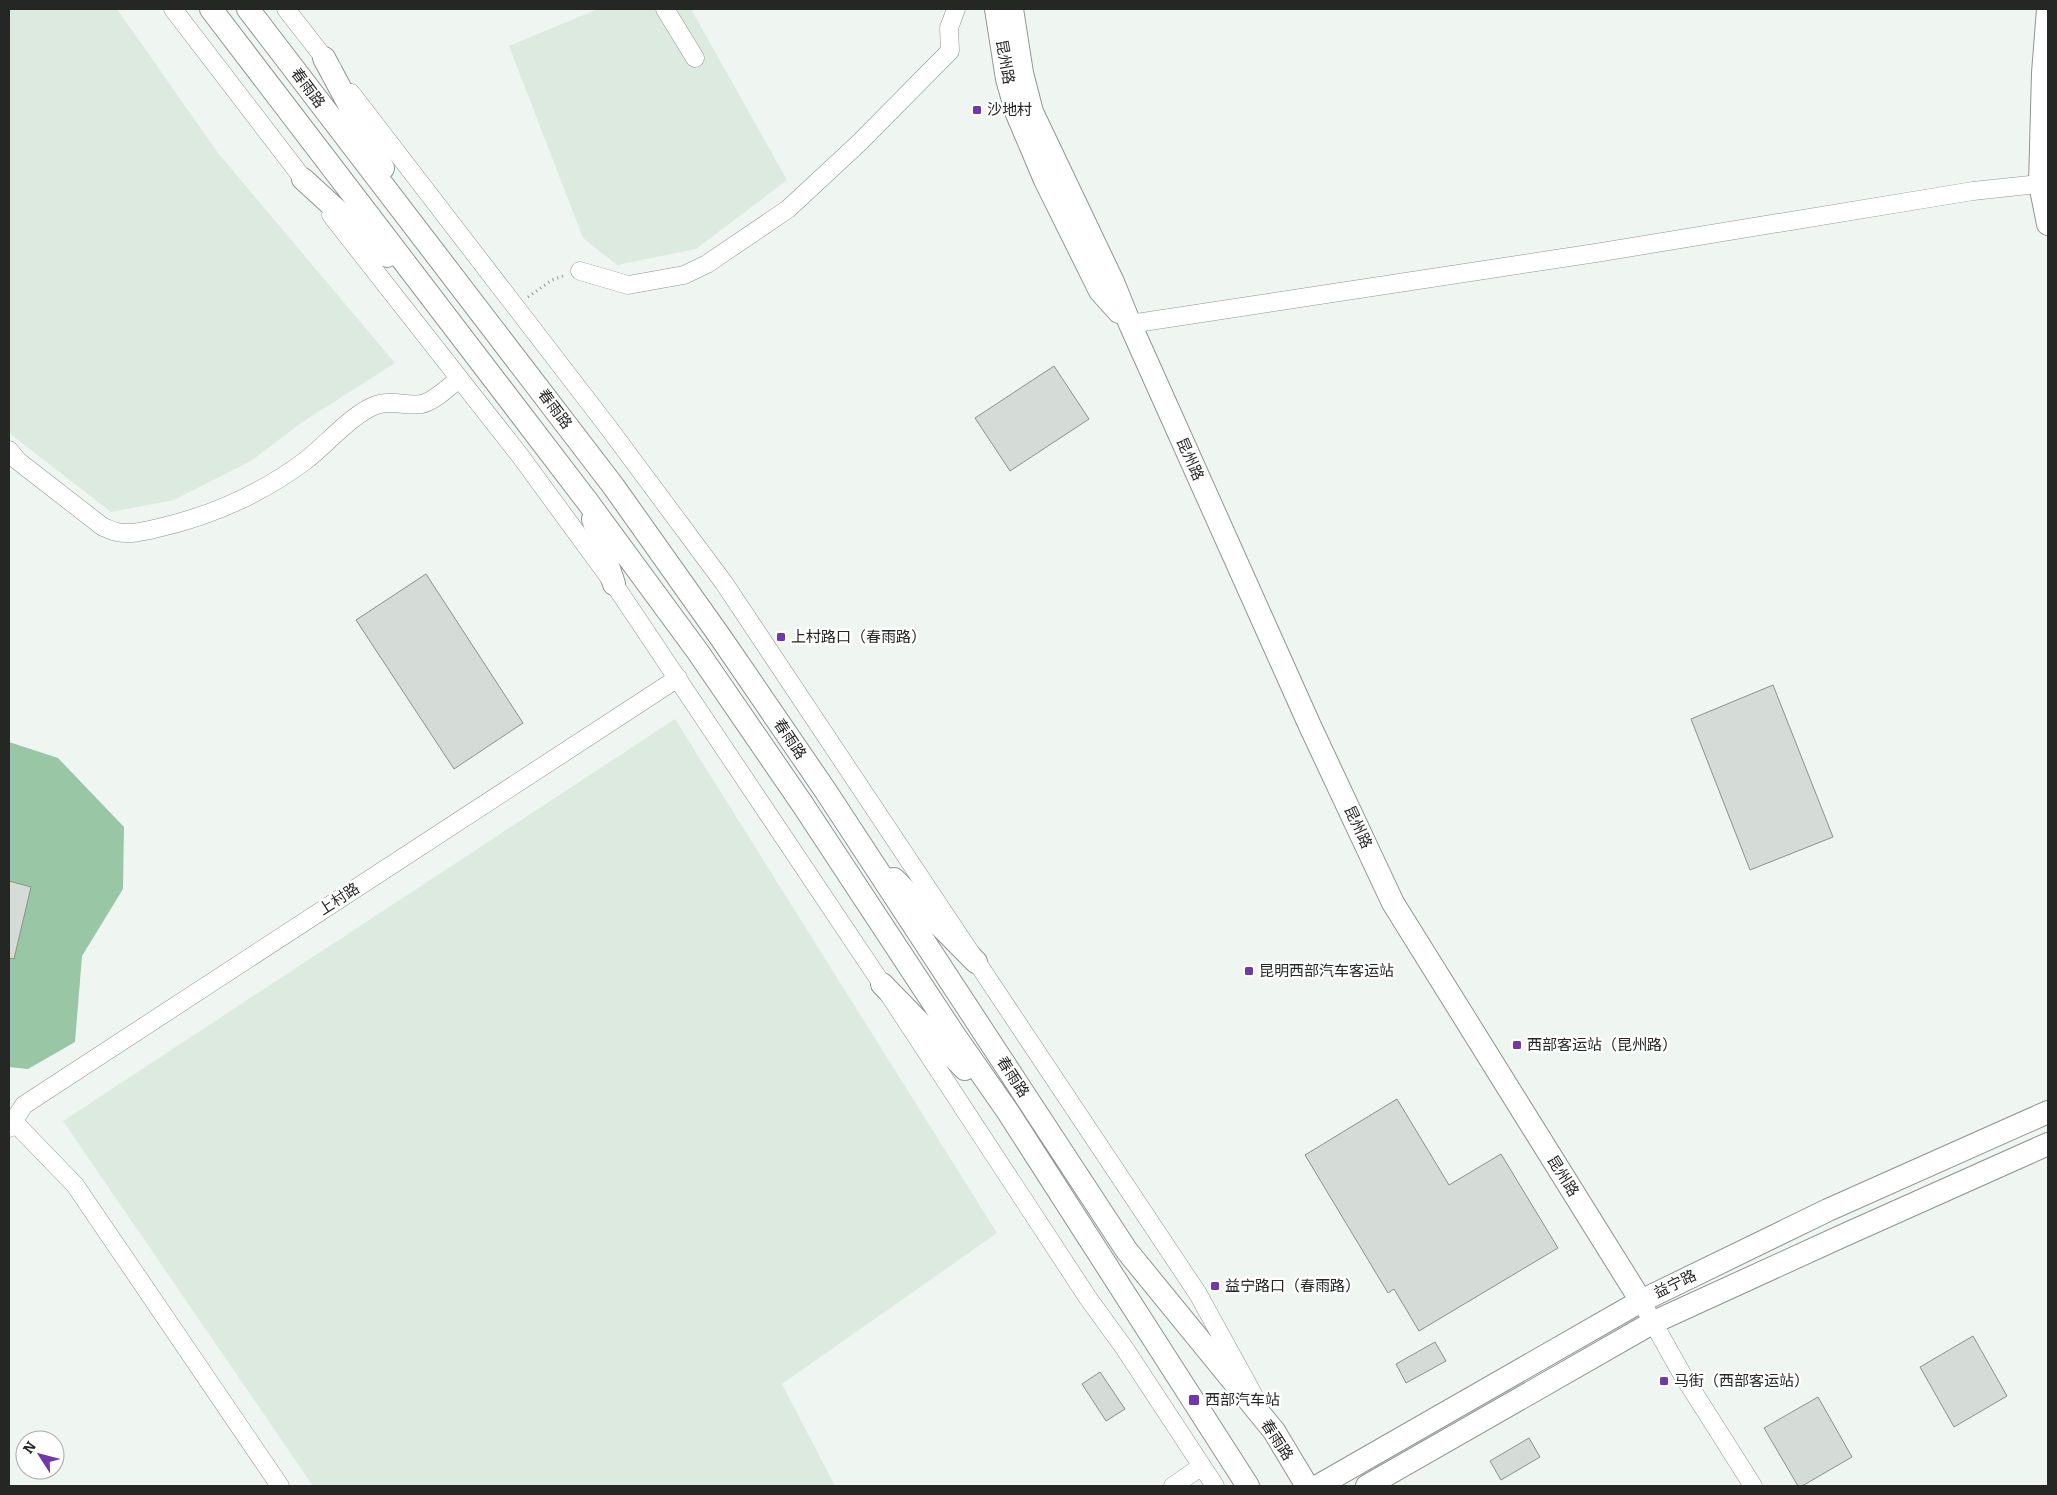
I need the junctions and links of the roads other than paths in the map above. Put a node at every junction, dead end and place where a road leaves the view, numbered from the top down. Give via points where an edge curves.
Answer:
1 (172, 9) edge
2 (211, 9) edge
3 (248, 9) edge
4 (286, 9) edge
5 (665, 9) edge
6 (956, 9) edge
7 (962, 9) edge
8 (996, 9) edge
9 (1012, 9) edge
10 (2048, 9) edge
11 (324, 58) junction
12 (695, 58) dead end
13 (303, 179) junction
14 (2044, 184) edge
15 (2048, 224) edge
16 (414, 226) junction
17 (580, 271) road end
18 (433, 299) junction
19 (1130, 324) junction
20 (458, 379) junction
21 (9, 450) edge
22 (587, 501) junction
23 (614, 584) junction
24 (678, 678) junction
25 (860, 844) junction
26 (976, 962) junction
27 (882, 984) junction
28 (1008, 1112) junction
29 (2048, 1112) edge
30 (10, 1123) edge
31 (2048, 1144) edge
32 (1641, 1301) junction
33 (1652, 1323) junction
34 (1274, 1431) junction
35 (1202, 1466) junction
36 (280, 1486) edge
37 (1173, 1486) edge
38 (1215, 1486) edge
39 (1248, 1486) edge
40 (1307, 1486) edge
41 (1318, 1486) edge
42 (1367, 1486) edge
43 (1753, 1486) edge

1 - 13 street
2 - 18 main road, 春雨路
3 - 16 main road, 春雨路
4 - 11 street
5 - 12 street
6 - 7 street
6 - 17 street via 949,28 950,51 788,209 708,264 684,275 628,285
8 - 19 main road, 昆州路 via 1007,79 1017,114 1045,180 1100,291
9 - 19 main road, 昆州路 via 1032,112
10 - 14 main road via 2043,73
11 - 16 main road
11 - 26 street via 724,583
13 - 18 main road
13 - 20 street
14 - 15 main road
14 - 19 street via 1973,191
16 - 25 main road, 春雨路 via 614,487
18 - 22 main road, 春雨路
19 - 32 main road, 昆州路 via 1393,903
20 - 21 street via 421,404 396,402 376,405 352,420 303,462 255,493 215,511 137,533 103,527 18,462
20 - 23 street via 521,457
22 - 23 main road
22 - 28 main road, 春雨路 via 698,652
23 - 24 street
24 - 27 street
24 - 30 street, 上村路 via 24,1105
25 - 26 main road
25 - 34 main road, 春雨路 via 1127,1251
26 - 34 street via 1198,1294
27 - 28 main road
27 - 35 street
28 - 39 main road, 春雨路
29 - 32 main road, 益宁路 via 1828,1210
30 - 36 street via 75,1185
31 - 33 main road, 益宁路
32 - 33 street
32 - 41 main road, 益宁路
33 - 42 main road, 益宁路
33 - 43 street
34 - 40 main road, 春雨路
35 - 37 street
35 - 38 street

